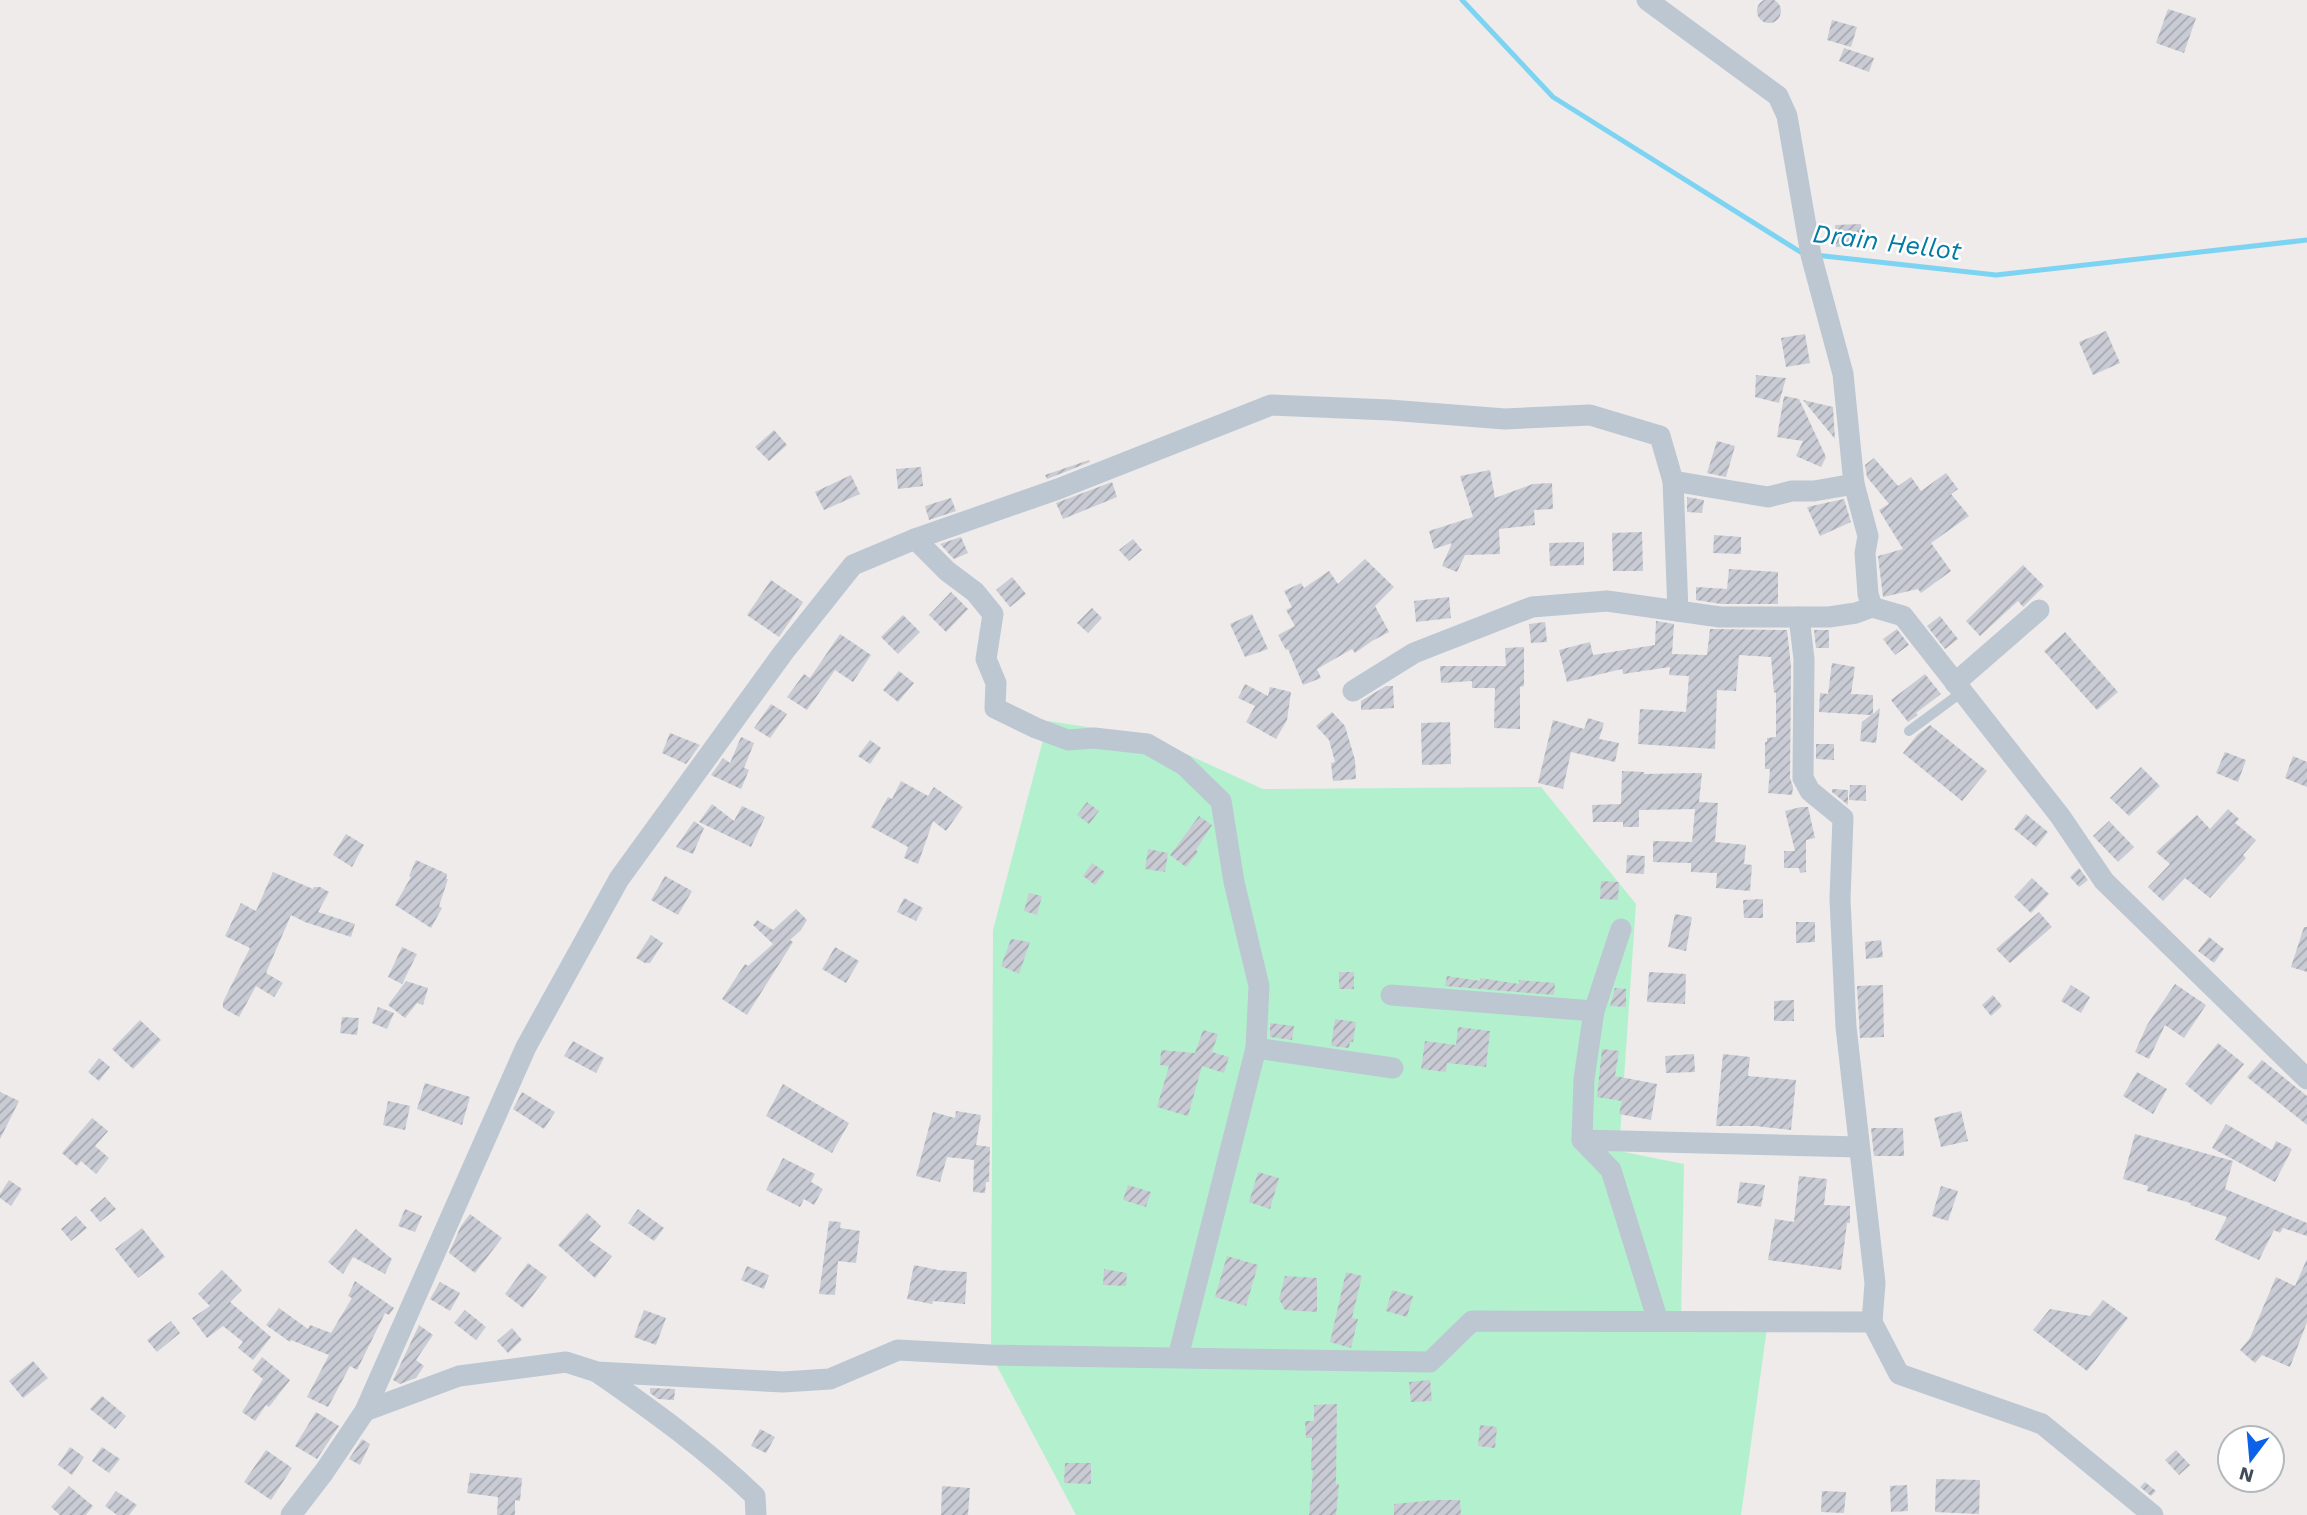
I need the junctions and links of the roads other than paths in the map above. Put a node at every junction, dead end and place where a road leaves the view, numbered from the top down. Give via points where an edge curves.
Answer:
1 (1647, 0) edge
2 (1673, 481) junction
3 (1854, 484) junction
4 (915, 539) junction
5 (1872, 607) junction
6 (2039, 610) dead end
7 (1678, 611) junction
8 (1799, 617) junction
9 (1959, 688) junction
10 (1353, 691) dead end
11 (1909, 731) dead end
12 (1621, 929) dead end
13 (1391, 995) dead end
14 (1594, 1012) junction
15 (1256, 1048) junction
16 (1393, 1068) dead end
17 (2307, 1079) edge
18 (1582, 1140) junction
19 (1859, 1147) junction
20 (1658, 1321) junction
21 (1872, 1322) junction
22 (1178, 1357) junction
23 (597, 1372) junction
24 (365, 1411) junction
25 (291, 1515) edge
26 (756, 1515) edge
27 (2153, 1515) edge

1 - 3 street via 1777,96 1787,116 1811,254 1843,374
2 - 3 street via 1768,497
2 - 4 street via 1660,436 1590,415 1504,419 1271,405 1058,489
2 - 7 street
3 - 5 street via 1868,536 1865,553
4 - 15 street via 993,614 986,659 996,683 995,708 1068,740 1147,744 1184,765 1221,801 1259,986
4 - 24 street via 853,565 783,653 620,879 526,1046
5 - 8 street via 1829,617
5 - 9 street via 1903,616
6 - 9 street
7 - 8 street via 1720,617
7 - 10 street via 1607,601 1532,607 1414,653
8 - 19 street via 1804,659 1803,778 1810,791 1843,818 1840,899
9 - 11 lane
9 - 17 street via 2060,816 2104,881
12 - 14 street
13 - 14 street
14 - 18 street via 1584,1079
15 - 16 street
15 - 22 street
18 - 19 street
18 - 20 street via 1611,1170
19 - 21 street via 1875,1283
20 - 21 street
20 - 22 street via 1472,1321 1430,1362
21 - 27 street via 1899,1374 2042,1424
22 - 23 street via 898,1350 830,1379 783,1382
23 - 24 street via 566,1362 459,1376
23 - 26 street via 721,1464 755,1496
24 - 25 street

